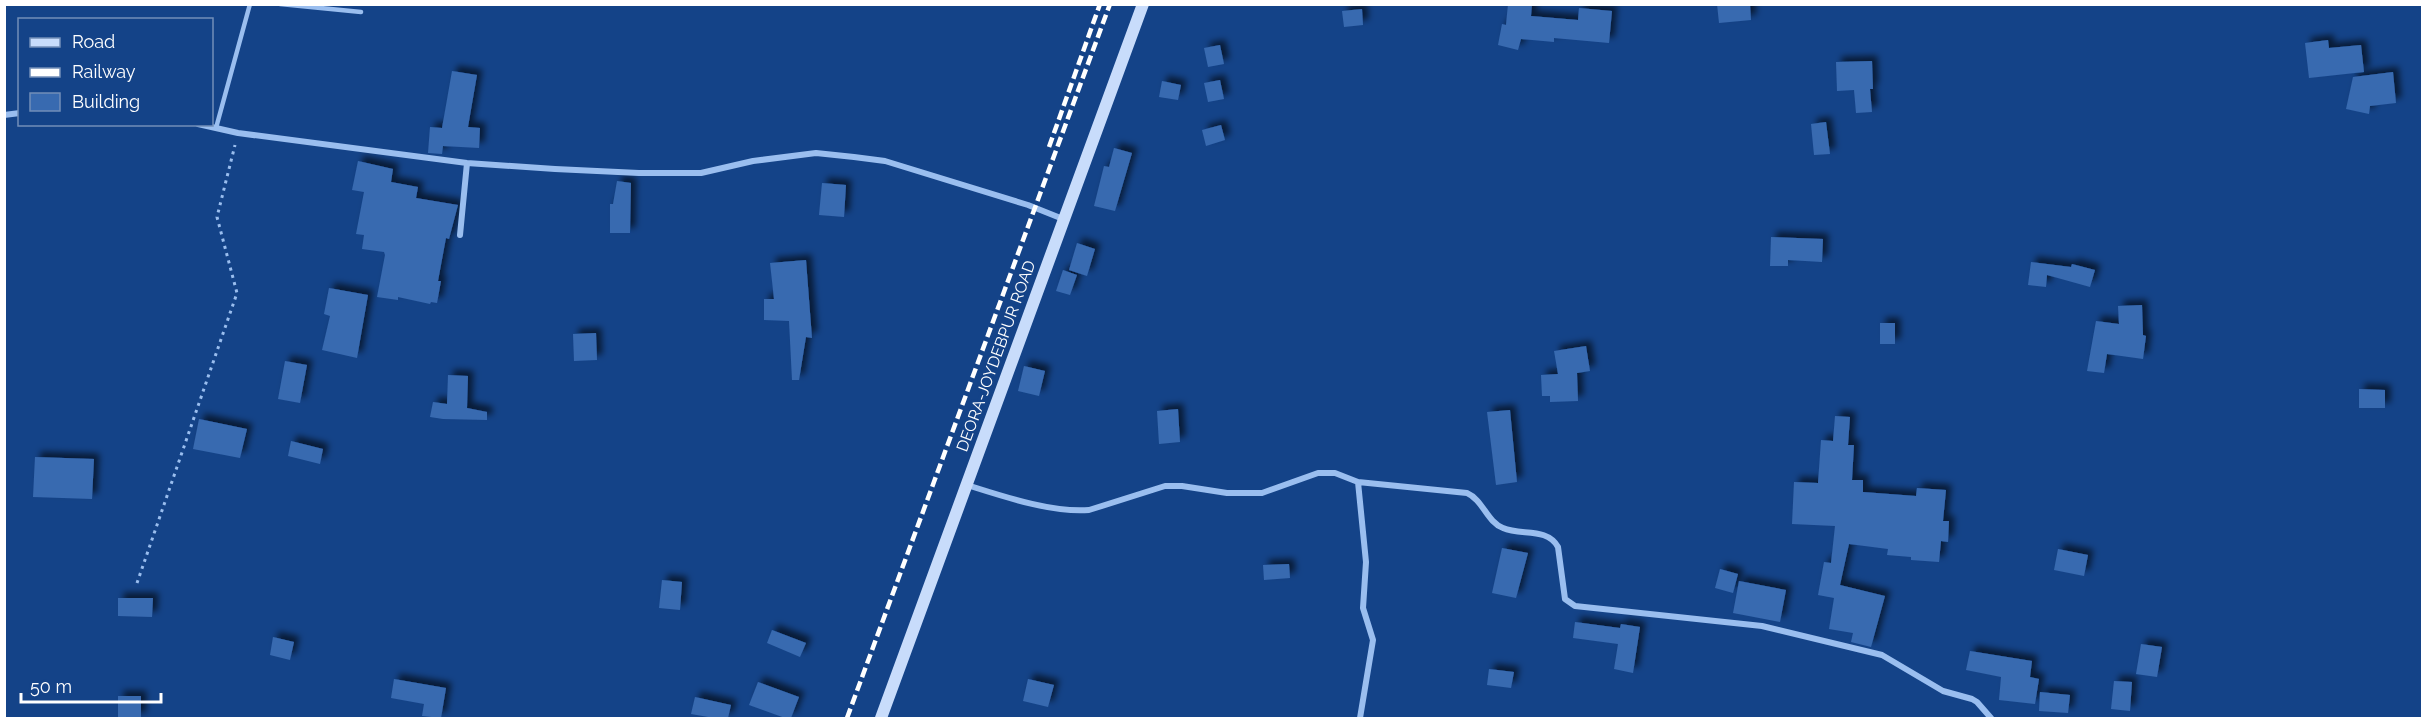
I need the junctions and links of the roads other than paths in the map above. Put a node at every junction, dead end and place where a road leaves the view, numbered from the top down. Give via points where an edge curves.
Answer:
1 (250, 4) edge
2 (280, 4) edge
3 (1143, 4) edge
4 (361, 12) dead end
5 (207, 126) edge
6 (216, 128) junction
7 (467, 163) junction
8 (1063, 219) junction
9 (460, 236) dead end
10 (1358, 482) junction
11 (968, 485) junction
12 (881, 718) edge
13 (1360, 718) edge
14 (1991, 718) edge

1 - 6 lane
2 - 4 lane
3 - 8 street, DEORA-JOYDEBPUR ROAD
5 - 6 street
6 - 7 street
7 - 8 street via 701,173 816,153 885,161
7 - 9 street
8 - 11 street, DEORA-JOYDEBPUR ROAD
10 - 11 street via 1335,473 1318,473 1262,493 1243,494 1173,485 1078,511 1015,500
10 - 13 street via 1366,562 1363,608 1373,640
10 - 14 street via 1467,492 1498,526 1548,536 1558,548 1565,598 1575,606 1762,626 1882,655 1943,691 1971,699
11 - 12 street, DEORA-JOYDEBPUR ROAD

